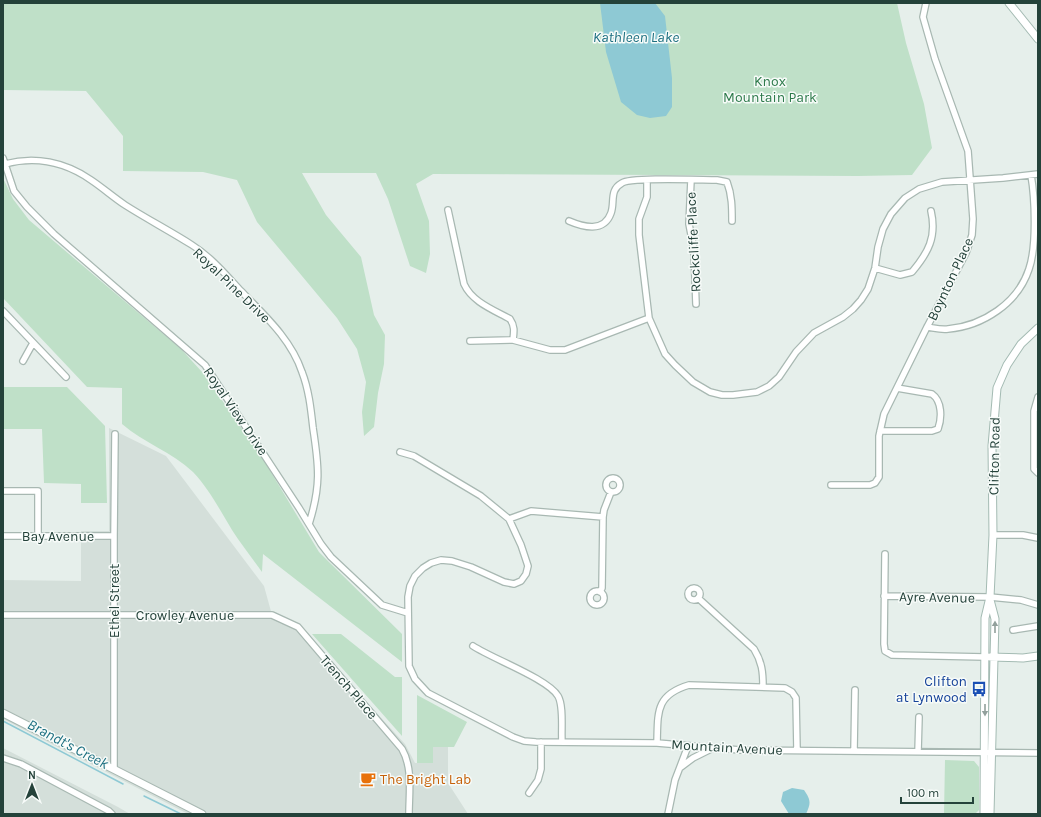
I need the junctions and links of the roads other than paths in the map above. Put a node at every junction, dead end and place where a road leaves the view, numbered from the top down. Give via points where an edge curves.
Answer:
1 (926, 3) edge
2 (1009, 3) edge
3 (1038, 39) edge
4 (4, 161) edge
5 (1038, 174) edge
6 (1031, 175) junction
7 (648, 180) junction
8 (691, 180) junction
9 (971, 180) junction
10 (448, 210) dead end
11 (930, 211) dead end
12 (569, 221) dead end
13 (732, 221) dead end
14 (875, 268) junction
15 (696, 304) dead end
16 (3, 311) edge
17 (649, 318) junction
18 (927, 327) junction
19 (1038, 328) edge
20 (513, 340) junction
21 (470, 341) dead end
22 (33, 342) junction
23 (23, 361) dead end
24 (66, 377) dead end
25 (897, 388) junction
26 (1038, 397) edge
27 (880, 431) junction
28 (116, 434) dead end
29 (400, 452) dead end
30 (1037, 473) edge
31 (831, 485) dead end
32 (3, 491) edge
33 (611, 492) dead end
34 (603, 517) junction
35 (509, 519) junction
36 (309, 524) junction
37 (993, 535) junction
38 (3, 536) edge
39 (38, 536) junction
40 (114, 536) junction
41 (1038, 538) edge
42 (885, 554) dead end
43 (600, 592) dead end
44 (884, 596) junction
45 (698, 598) dead end
46 (990, 598) junction
47 (1038, 605) edge
48 (408, 613) junction
49 (3, 615) edge
50 (114, 615) junction
51 (272, 615) joint
52 (1038, 626) edge
53 (1013, 630) dead end
54 (473, 646) dead end
55 (1038, 656) edge
56 (985, 657) junction
57 (995, 658) junction
58 (763, 687) junction
59 (855, 690) dead end
60 (3, 713) edge
61 (919, 717) dead end
62 (541, 742) junction
63 (562, 742) junction
64 (657, 743) junction
65 (688, 746) junction
66 (714, 748) junction
67 (797, 750) junction
68 (854, 751) junction
69 (918, 752) junction
70 (988, 753) junction
71 (1038, 753) edge
72 (3, 758) edge
73 (114, 768) junction
74 (680, 768) junction
75 (529, 793) dead end
76 (112, 814) edge
77 (202, 814) edge
78 (410, 814) edge
79 (668, 814) edge
80 (984, 814) edge
81 (990, 814) edge

1 - 9 street, Boynton Place via 923,17 968,151
2 - 3 main road
4 - 36 street, Royal View Drive via 14,191 38,218 205,364
4 - 36 street, Royal Pine Drive via 34,160 56,163 90,179 124,204 205,255 279,332 296,359 309,397 318,476 317,494
5 - 6 street
6 - 9 street
6 - 18 street via 1034,203 1033,255 1029,270 1018,289 1007,303 980,321 947,330
7 - 8 street
7 - 12 street via 624,181 619,184 612,196 612,212 602,225 592,228
7 - 17 street via 647,197 639,219 639,235
8 - 13 street via 727,182
8 - 15 street, Rockcliffe Place via 690,224 694,250
9 - 14 street via 926,186 905,198 891,214 883,229
9 - 18 street, Boynton Place via 974,219 972,235 966,253
10 - 20 street via 466,288 473,297 510,319 513,323
11 - 14 street via 934,223 933,234 928,250 912,272 900,275
14 - 17 street via 868,289 853,309 814,333 796,352 779,377 757,392 722,395 710,392 699,385 665,354
16 - 22 street
17 - 20 street via 565,350 550,350
18 - 25 street, Boynton Place
19 - 37 main road, Clifton Road via 1021,344 996,388 992,446
20 - 21 street
22 - 23 street
22 - 24 street
25 - 27 street, Boynton Place via 884,414
25 - 27 street via 932,394 936,397 940,404 940,424 938,429 932,431
26 - 30 street via 1034,411 1034,469
27 - 31 street, Boynton Place via 879,477 875,483
28 - 40 street, Ethel Street
29 - 35 street via 414,456 481,496
32 - 39 street via 38,492
33 - 34 street
34 - 35 street via 531,511
34 - 43 street
35 - 48 street, Mountain Avenue via 528,566 521,581 514,584 504,582 452,561 436,561 423,568 410,586
36 - 48 street, Royal View Drive via 332,557 382,605
37 - 41 street
37 - 46 main road, Clifton Road
38 - 39 street, Bay Avenue
39 - 40 street, Bay Avenue
40 - 50 street, Ethel Street
42 - 44 street
44 - 46 street, Ayre Avenue
44 - 56 street via 884,644 886,651 892,655
45 - 58 street via 754,649 763,668
46 - 47 street, Ayre Avenue via 1021,600
46 - 56 main road, Clifton Road via 986,618
57 -> 46 main road, Clifton Road via 995,619
48 - 62 street, Mountain Avenue via 409,666 414,679 428,693 513,737
49 - 50 street, Crowley Avenue
50 - 51 street, Crowley Avenue
50 - 73 street, Ethel Street
51 - 78 street, Trench Place via 298,627 402,749 407,759 409,774
52 - 53 street
54 - 63 street via 539,680 553,690 559,697
55 - 57 main road
56 - 57 main road
56 -> 70 main road, Clifton Road
57 - 70 main road, Clifton Road
58 - 64 street via 689,685 676,689 664,699 658,715
58 - 67 street via 785,688 796,698
59 - 68 street
60 - 73 main road
61 - 69 street
62 - 63 street, Mountain Avenue
62 - 75 street via 541,769 538,780
63 - 64 street, Mountain Avenue
64 - 65 street, Mountain Avenue
65 - 66 street, Mountain Avenue
65 - 74 street
66 - 67 street, Mountain Avenue
66 - 74 street via 693,758
67 - 68 street, Mountain Avenue
68 - 69 street, Mountain Avenue
69 - 70 street, Mountain Avenue
70 - 71 street, Mountain Avenue
70 - 80 main road, Clifton Road
70 - 81 main road, Clifton Road
72 - 76 street via 21,764 109,810
73 - 77 main road
74 - 79 street

